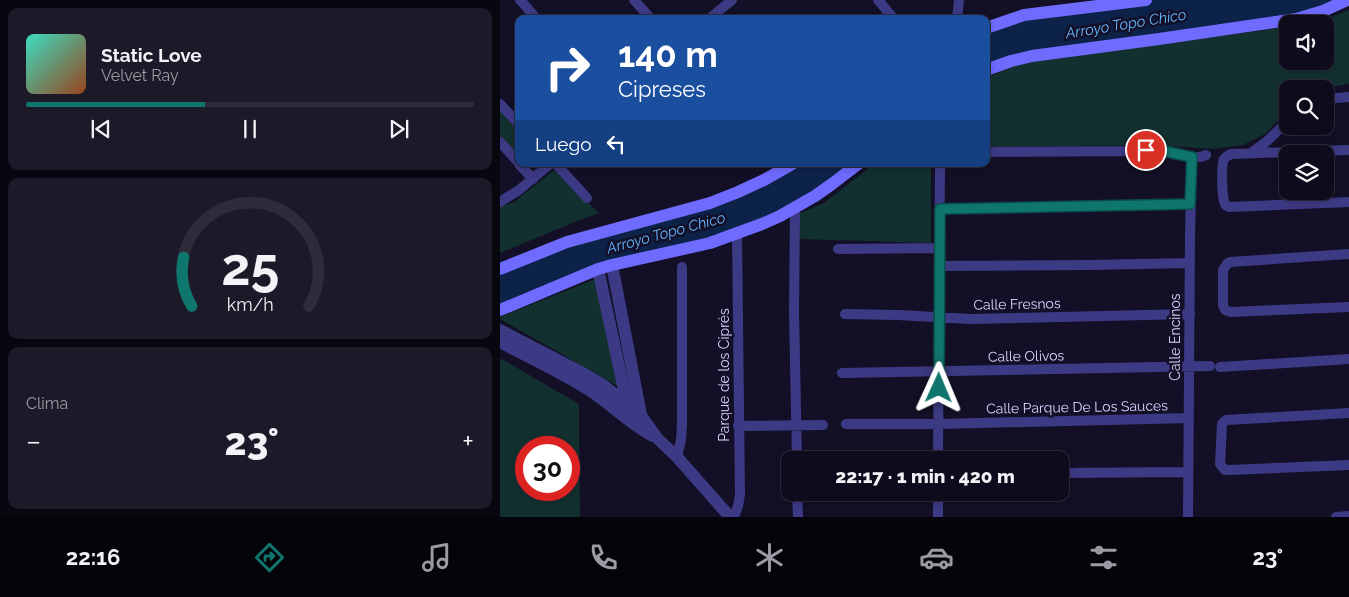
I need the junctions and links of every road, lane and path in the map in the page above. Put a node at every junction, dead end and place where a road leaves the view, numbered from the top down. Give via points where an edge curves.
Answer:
1 (520, 0) edge
2 (634, 0) edge
3 (732, 0) edge
4 (878, 0) edge
5 (959, 0) edge
6 (1146, 0) edge
7 (1347, 0) edge
8 (533, 15) edge
9 (647, 15) edge
10 (715, 15) edge
11 (891, 15) edge
12 (957, 15) edge
13 (990, 26) edge
14 (990, 69) edge
15 (1349, 97) edge
16 (1334, 98) edge
17 (500, 104) edge
18 (515, 120) edge
19 (1279, 130) edge
20 (500, 142) edge
21 (1349, 150) edge
22 (990, 152) edge
23 (1250, 153) junction
24 (1206, 155) dead end
25 (1192, 157) junction
26 (515, 159) edge
27 (522, 167) edge
28 (547, 167) edge
29 (559, 167) edge
30 (787, 167) edge
31 (854, 167) edge
32 (940, 167) edge
33 (533, 179) junction
34 (587, 198) dead end
35 (500, 202) edge
36 (1349, 202) edge
37 (1190, 204) junction
38 (795, 207) junction
39 (940, 209) junction
40 (737, 233) junction
41 (940, 248) junction
42 (838, 249) dead end
43 (1349, 254) edge
44 (1189, 263) junction
45 (612, 265) junction
46 (940, 266) junction
47 (682, 267) dead end
48 (500, 269) edge
49 (598, 269) junction
50 (1349, 307) edge
51 (500, 310) edge
52 (845, 314) dead end
53 (1190, 314) junction
54 (940, 318) junction
55 (500, 330) edge
56 (500, 342) edge
57 (1349, 359) edge
58 (1189, 367) junction
59 (939, 371) junction
60 (842, 373) dead end
61 (627, 404) junction
62 (1349, 413) edge
63 (1189, 418) junction
64 (641, 423) junction
65 (846, 424) dead end
66 (938, 424) junction
67 (823, 425) dead end
68 (738, 426) junction
69 (796, 426) junction
70 (797, 451) edge
71 (938, 451) edge
72 (677, 458) junction
73 (1349, 465) edge
74 (1188, 472) junction
75 (1069, 473) edge
76 (797, 501) edge
77 (938, 501) edge
78 (1349, 516) edge
79 (730, 517) edge
80 (734, 517) edge
81 (798, 517) edge
82 (938, 517) edge
83 (1188, 517) edge
84 (1336, 517) edge

1 - 8 street
2 - 9 street
3 - 10 street
4 - 11 street
5 - 12 street
6 - 13 main road via 1024,15
7 - 14 main road via 1296,20 1032,56
15 - 16 street
17 - 18 street
19 - 23 street
20 - 26 street
21 - 23 street
22 - 25 street via 1163,151
23 - 36 street via 1231,154 1223,162 1226,206
24 - 25 street
25 - 37 street, Calle Encinos
27 - 33 street
28 - 33 street
29 - 34 street
30 - 48 main road via 710,203 567,242
31 - 38 main road
32 - 39 street
33 - 35 street
37 - 39 street
37 - 44 street, Calle Encinos
38 - 40 main road
38 - 69 street
39 - 41 street
40 - 45 main road via 710,243
40 - 68 street, Parque de los Ciprés
41 - 42 street
41 - 46 street
43 - 50 street via 1227,264 1223,270 1222,304 1231,312
44 - 46 street
44 - 53 street, Calle Encinos
45 - 49 main road
45 - 64 street
46 - 54 street
47 - 72 street via 682,440
49 - 51 main road
49 - 61 street
52 - 54 street, Calle Fresnos
53 - 54 street, Calle Fresnos
53 - 58 street, Calle Encinos
54 - 59 street
55 - 61 street via 581,372
56 - 64 street via 591,391
57 - 58 street, Calle Olivos
58 - 59 street, Calle Olivos
58 - 63 street, Calle Encinos
59 - 60 street, Calle Olivos
59 - 66 street
61 - 64 street
62 - 73 street via 1226,420 1222,424 1220,464 1225,470
63 - 66 street, Calle Parque De Los Sauces
63 - 74 street, Calle Encinos
64 - 72 street
65 - 66 street, Calle Parque De Los Sauces
66 - 71 street
67 - 69 street
68 - 69 street
68 - 80 street, Parque de los Ciprés via 740,495
69 - 70 street
72 - 79 street
74 - 75 street
74 - 83 street, Calle Encinos
76 - 81 street
77 - 82 street
78 - 84 street

